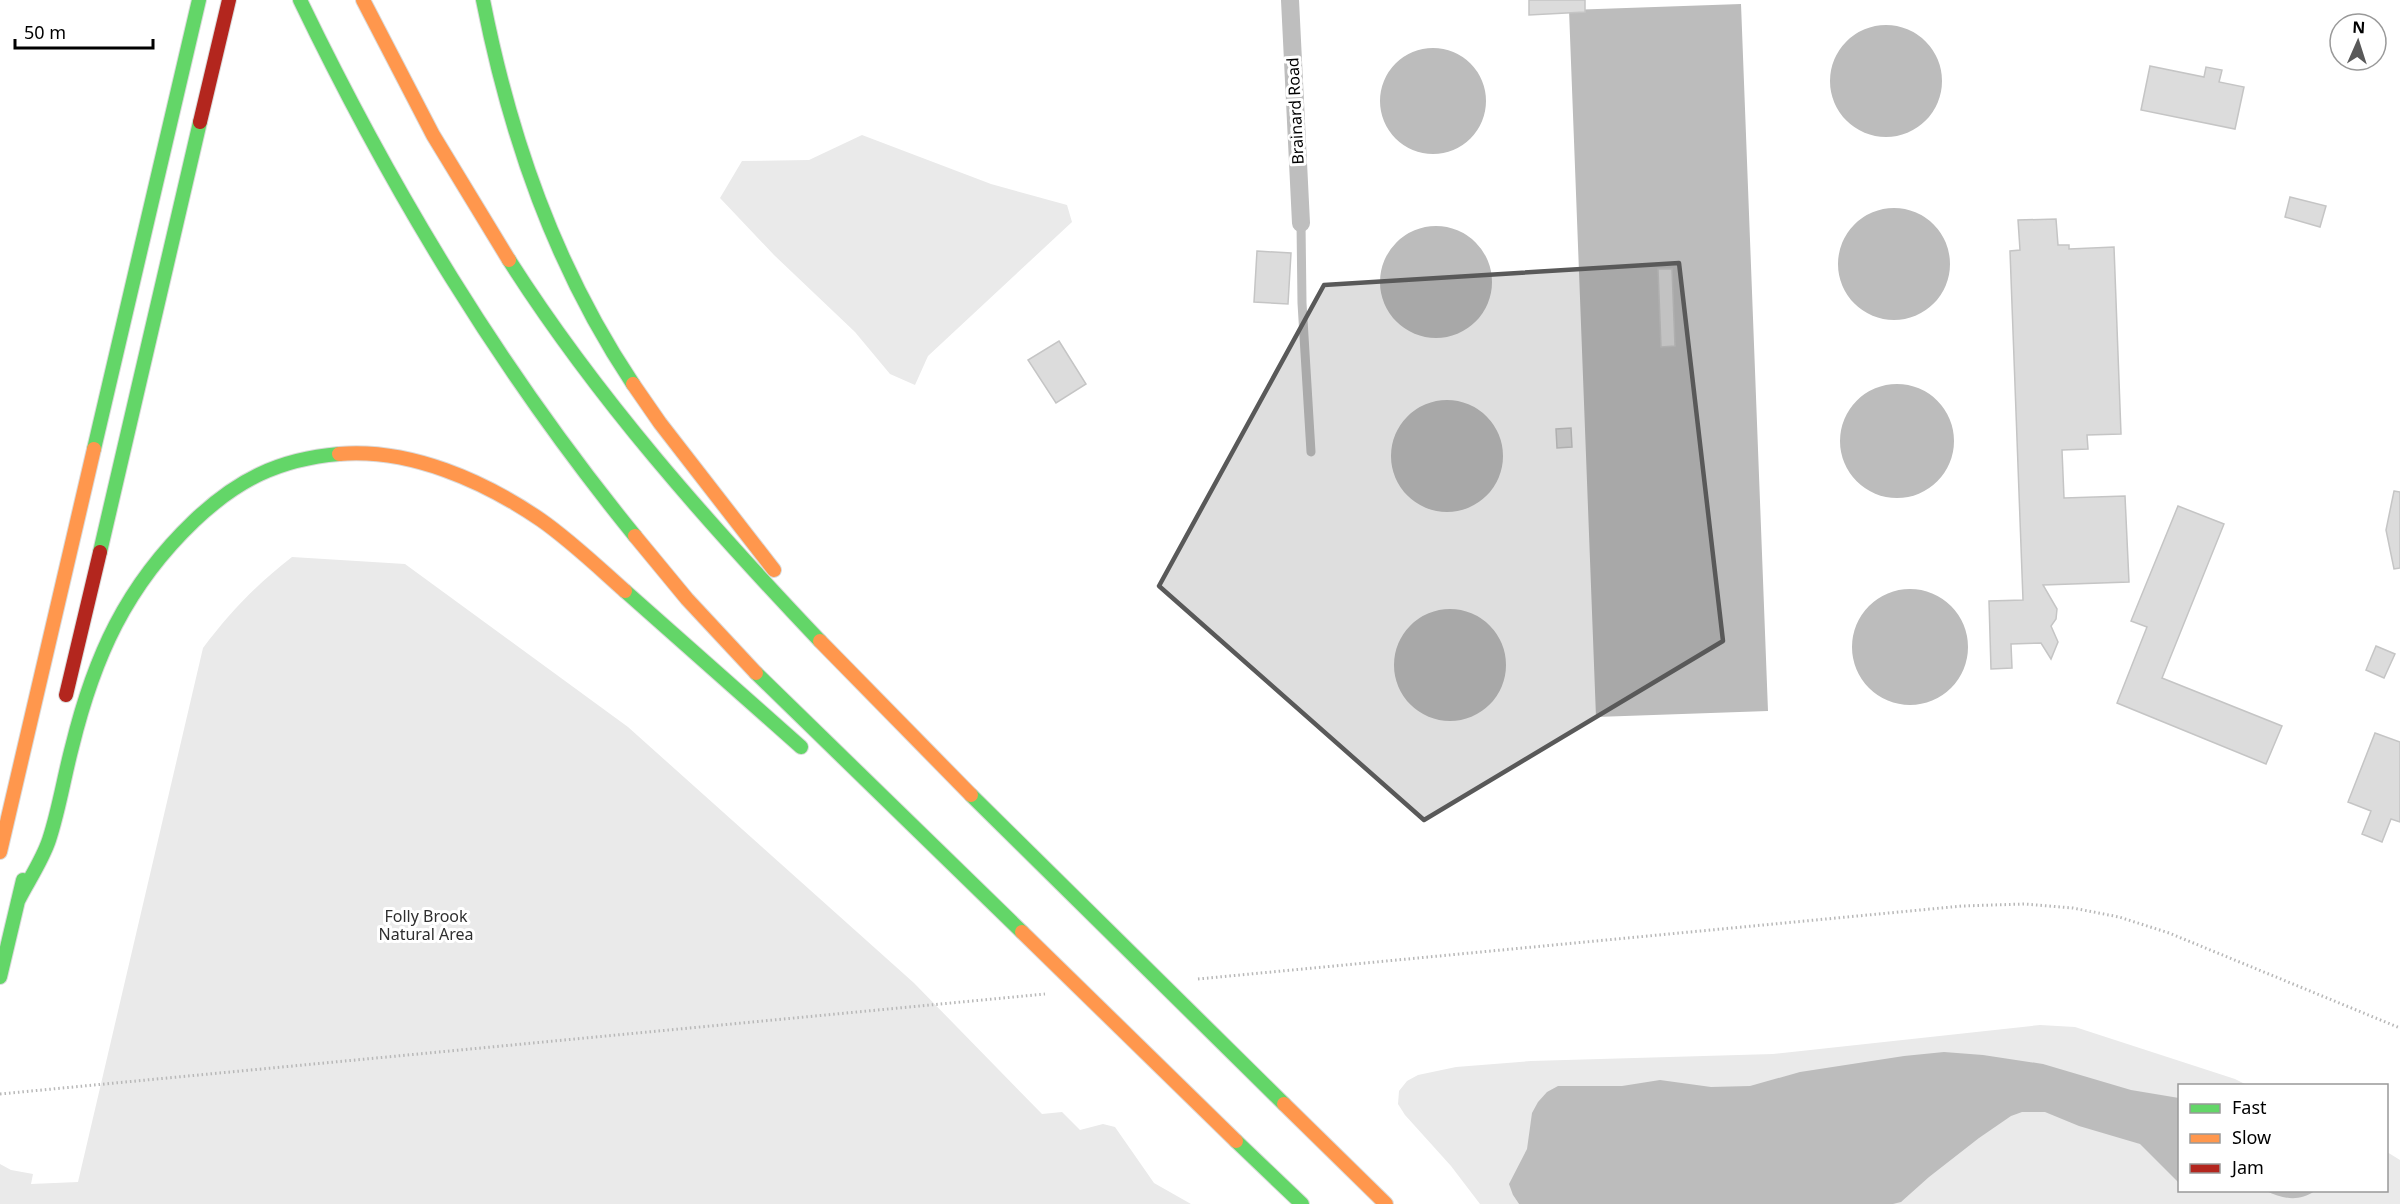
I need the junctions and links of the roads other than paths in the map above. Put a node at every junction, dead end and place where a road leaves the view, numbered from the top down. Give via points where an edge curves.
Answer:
1 (199, 0) edge
2 (229, 0) edge
3 (287, 0) edge
4 (300, 0) edge
5 (363, 0) edge
6 (483, 0) edge
7 (1290, 0) edge
8 (313, 27) junction
9 (1301, 223) joint
10 (1311, 452) dead end
11 (831, 653) junction
12 (64, 704) dead end
13 (815, 760) dead end
14 (860, 795) dead end
15 (926, 840) junction
16 (0, 852) edge
17 (29, 855) dead end
18 (18, 901) junction
19 (0, 977) edge
20 (1302, 1204) edge
21 (1386, 1204) edge

1 - 16 highway
2 - 12 highway
3 - 8 highway
4 - 8 highway
5 - 11 highway via 464,188 569,348 708,522
6 - 11 highway via 506,101 530,180 601,334 643,400 697,472 746,528
7 - 9 street, Brainard Road
8 - 15 highway via 360,124 421,232 501,356 574,458 713,628
9 - 10 lane
11 - 21 highway via 1096,921
13 - 18 highway via 573,544 515,502 466,479 388,457 345,454 303,459 262,472 220,499 174,542 134,591 109,634 88,686 48,841
14 - 15 highway
15 - 20 highway
17 - 18 highway
18 - 19 highway

